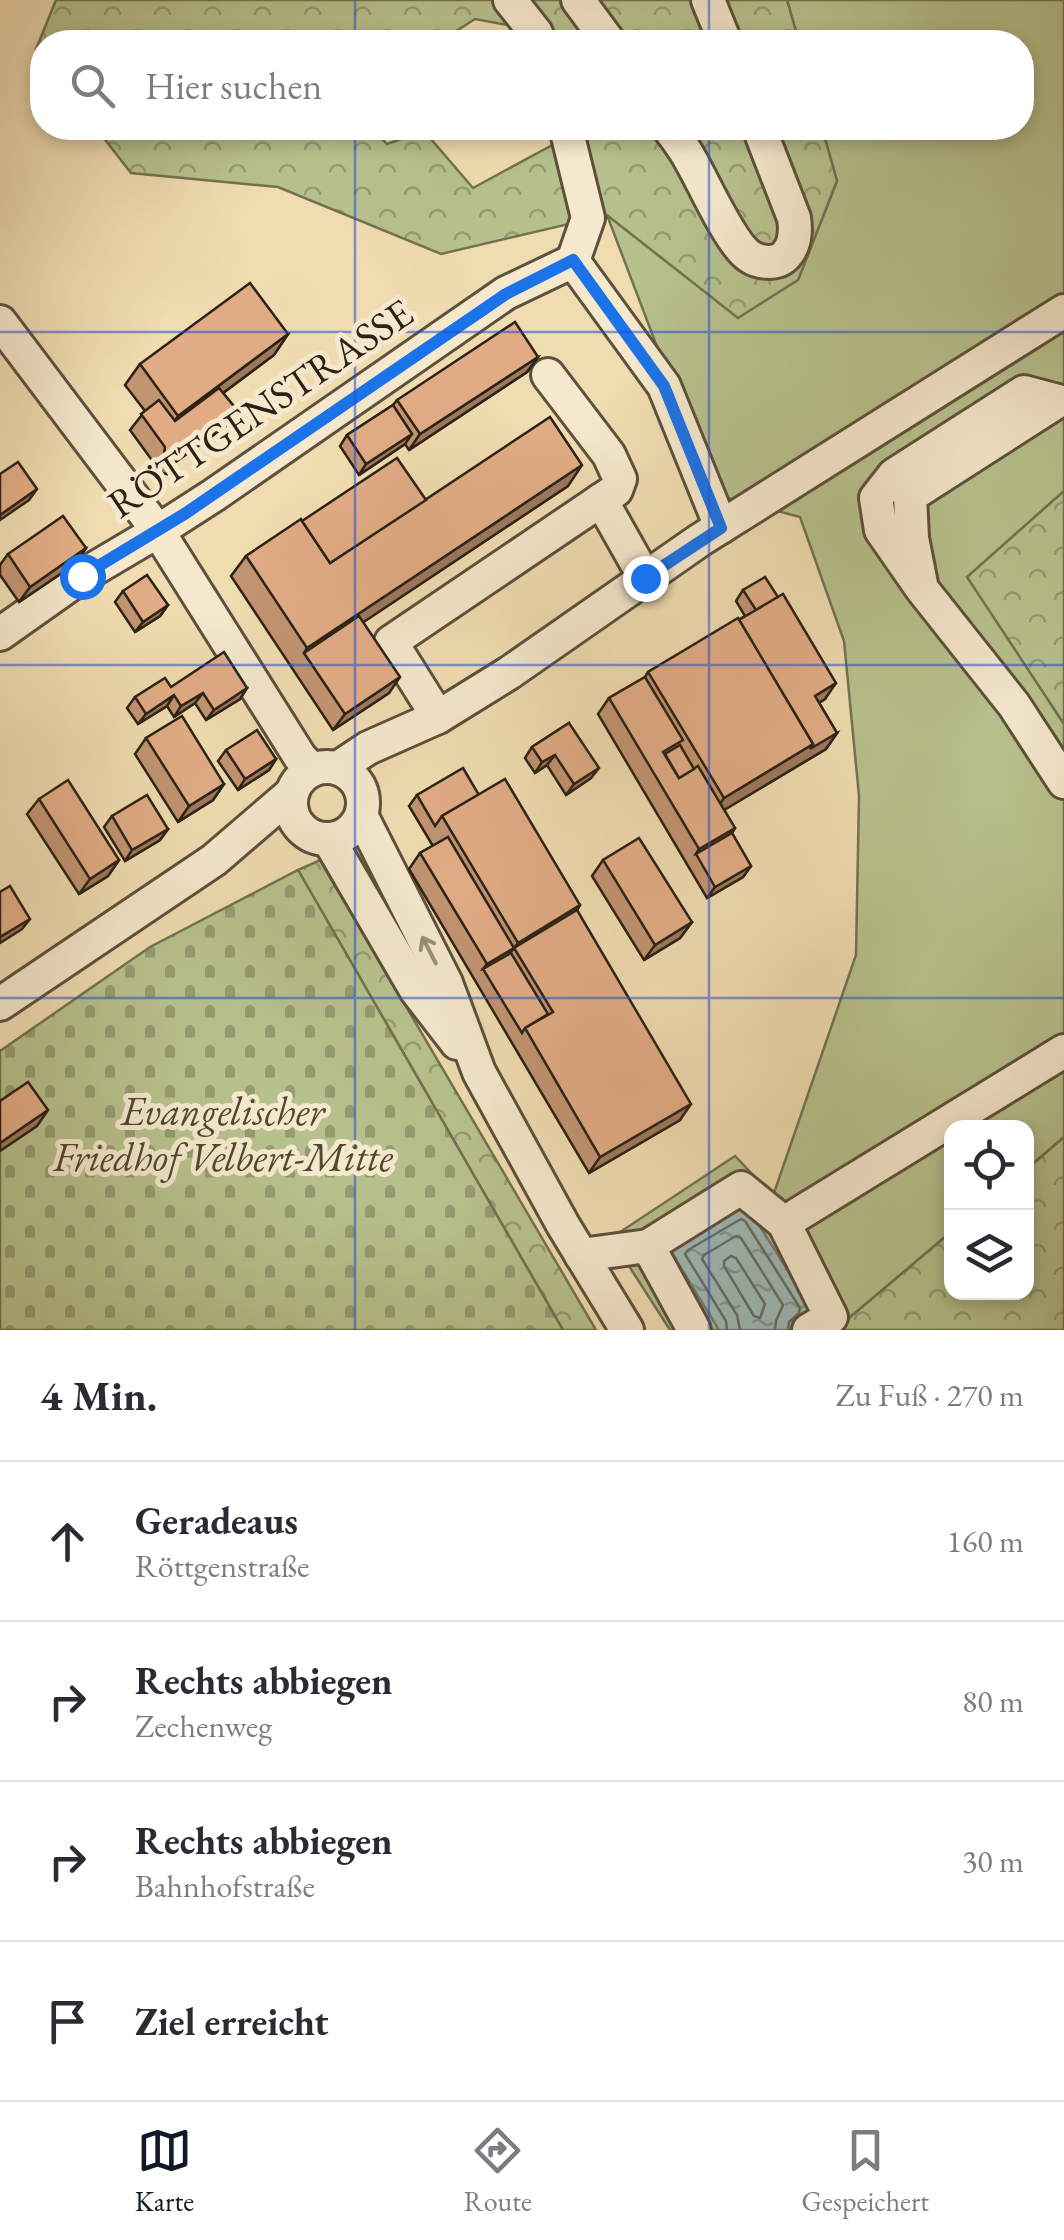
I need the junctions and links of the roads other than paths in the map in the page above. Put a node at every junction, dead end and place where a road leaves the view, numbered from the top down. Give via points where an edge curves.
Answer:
1 (510, 0) edge
2 (578, 0) edge
3 (708, 0) edge
4 (534, 30) edge
5 (600, 30) edge
6 (720, 30) edge
7 (569, 140) edge
8 (677, 140) edge
9 (764, 140) edge
10 (573, 260) junction
11 (1064, 310) edge
12 (0, 322) edge
13 (548, 375) dead end
14 (602, 500) junction
15 (158, 532) junction
16 (710, 534) junction
17 (645, 578) junction
18 (922, 589) junction
19 (0, 634) edge
20 (438, 717) junction
21 (1064, 782) edge
22 (333, 786) junction
23 (314, 834) junction
24 (214, 860) junction
25 (0, 1004) edge
26 (1064, 1051) edge
27 (479, 1072) junction
28 (784, 1223) junction
29 (648, 1246) junction
30 (581, 1254) junction
31 (627, 1330) edge
32 (694, 1330) edge
33 (809, 1330) edge

1 - 4 street
2 - 5 street
3 - 6 street
7 - 10 street via 588,218
8 - 9 street via 747,255 777,262 796,230
10 - 15 street, RÖTTGENSTRASSE via 506,294
10 - 16 street via 664,386
11 - 16 street
12 - 15 street
13 - 14 street via 620,479
14 - 17 street
14 - 20 street via 391,642
15 - 19 street, RÖTTGENSTRASSE
15 - 22 street via 294,747
16 - 17 street
17 - 20 street
18 - 18 street via 910,496 1058,401 1024,392 894,475 876,498 881,530
18 - 21 street via 1014,705
20 - 22 street via 382,768
22 - 23 street via 291,809
22 - 23 street via 348,834
22 - 24 street
27 -> 22 street via 446,983
23 - 24 street
23 - 27 street via 416,990
24 - 25 street
26 - 28 street
27 - 30 street
28 - 29 street via 742,1188
28 - 33 street via 831,1316
29 - 30 street
29 - 32 street
30 - 31 street

